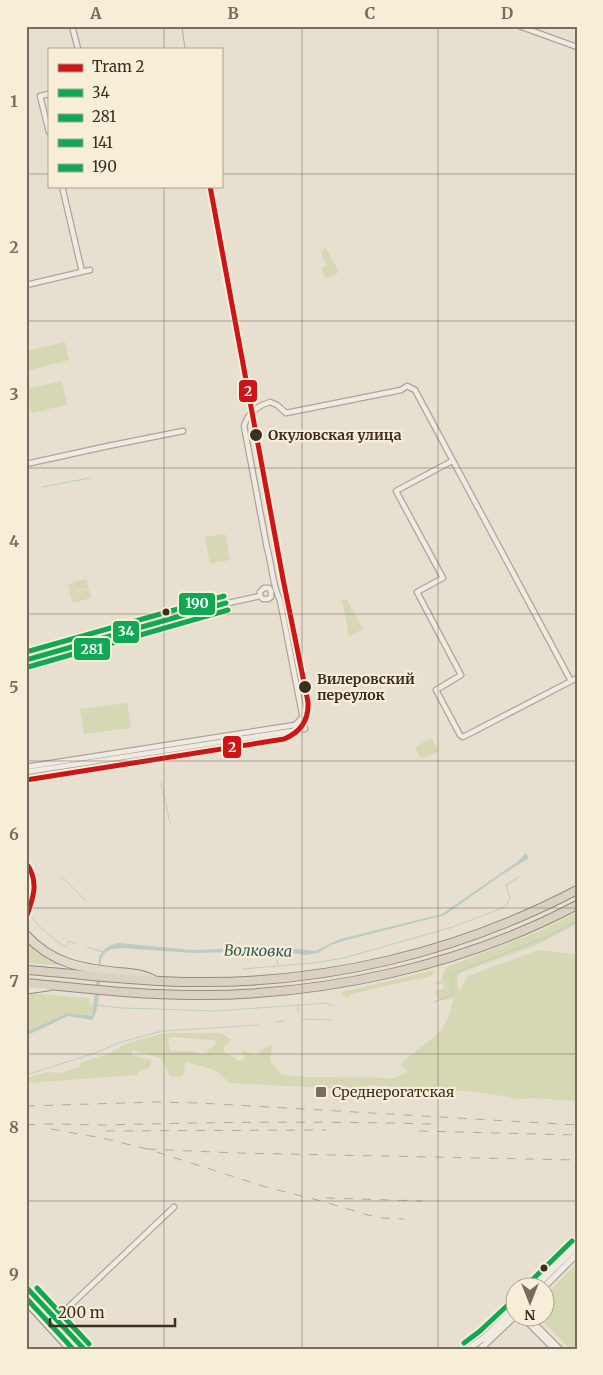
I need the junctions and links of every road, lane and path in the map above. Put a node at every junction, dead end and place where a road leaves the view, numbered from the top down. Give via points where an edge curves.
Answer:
1 (72, 26) edge
2 (519, 26) edge
3 (577, 47) edge
4 (78, 48) edge
5 (48, 94) edge
6 (48, 128) edge
7 (62, 188) edge
8 (90, 270) dead end
9 (82, 272) junction
10 (26, 285) edge
11 (182, 431) dead end
12 (452, 461) junction
13 (26, 464) edge
14 (274, 592) junction
15 (260, 596) junction
16 (26, 660) edge
17 (577, 678) edge
18 (571, 681) junction
19 (302, 717) junction
20 (26, 767) edge
21 (26, 772) edge
22 (577, 890) edge
23 (577, 905) edge
24 (26, 935) edge
25 (26, 970) edge
26 (91, 972) junction
27 (26, 983) edge
28 (57, 986) junction
29 (26, 990) edge
30 (174, 1207) dead end
31 (577, 1246) edge
32 (577, 1254) edge
33 (544, 1278) edge
34 (553, 1278) edge
35 (26, 1287) edge
36 (26, 1301) edge
37 (506, 1317) edge
38 (56, 1319) junction
39 (506, 1324) edge
40 (533, 1328) edge
41 (539, 1328) edge
42 (70, 1349) edge
43 (84, 1349) edge
44 (468, 1349) edge
45 (480, 1349) edge
46 (554, 1349) edge
47 (560, 1349) edge

1 - 4 street
2 - 3 street
5 - 6 street via 40,96
7 - 9 street
8 - 9 street
9 - 10 street
11 - 13 street
12 - 14 street via 415,390 409,386 286,413 268,402 248,415 244,426
12 - 18 street
12 - 18 street via 396,491 443,578 417,592 461,675 436,690 460,735 463,737
14 - 15 street via 266,600
14 - 15 street via 264,588
14 - 19 street via 280,600
15 - 16 street via 166,619
17 - 18 street
19 - 20 street via 294,725
19 - 21 street via 305,729
22 - 26 highway via 539,910 450,944 367,966 257,981 156,981
23 - 28 highway via 527,929 457,956 333,984 228,995 173,995
24 - 26 highway via 53,957
25 - 26 highway
27 - 28 highway
28 - 29 main road
30 - 38 street
31 - 33 street
32 - 34 street
35 - 38 main road
36 - 42 main road
37 - 44 street
38 - 43 main road
39 - 45 street
40 - 46 street
41 - 47 street

